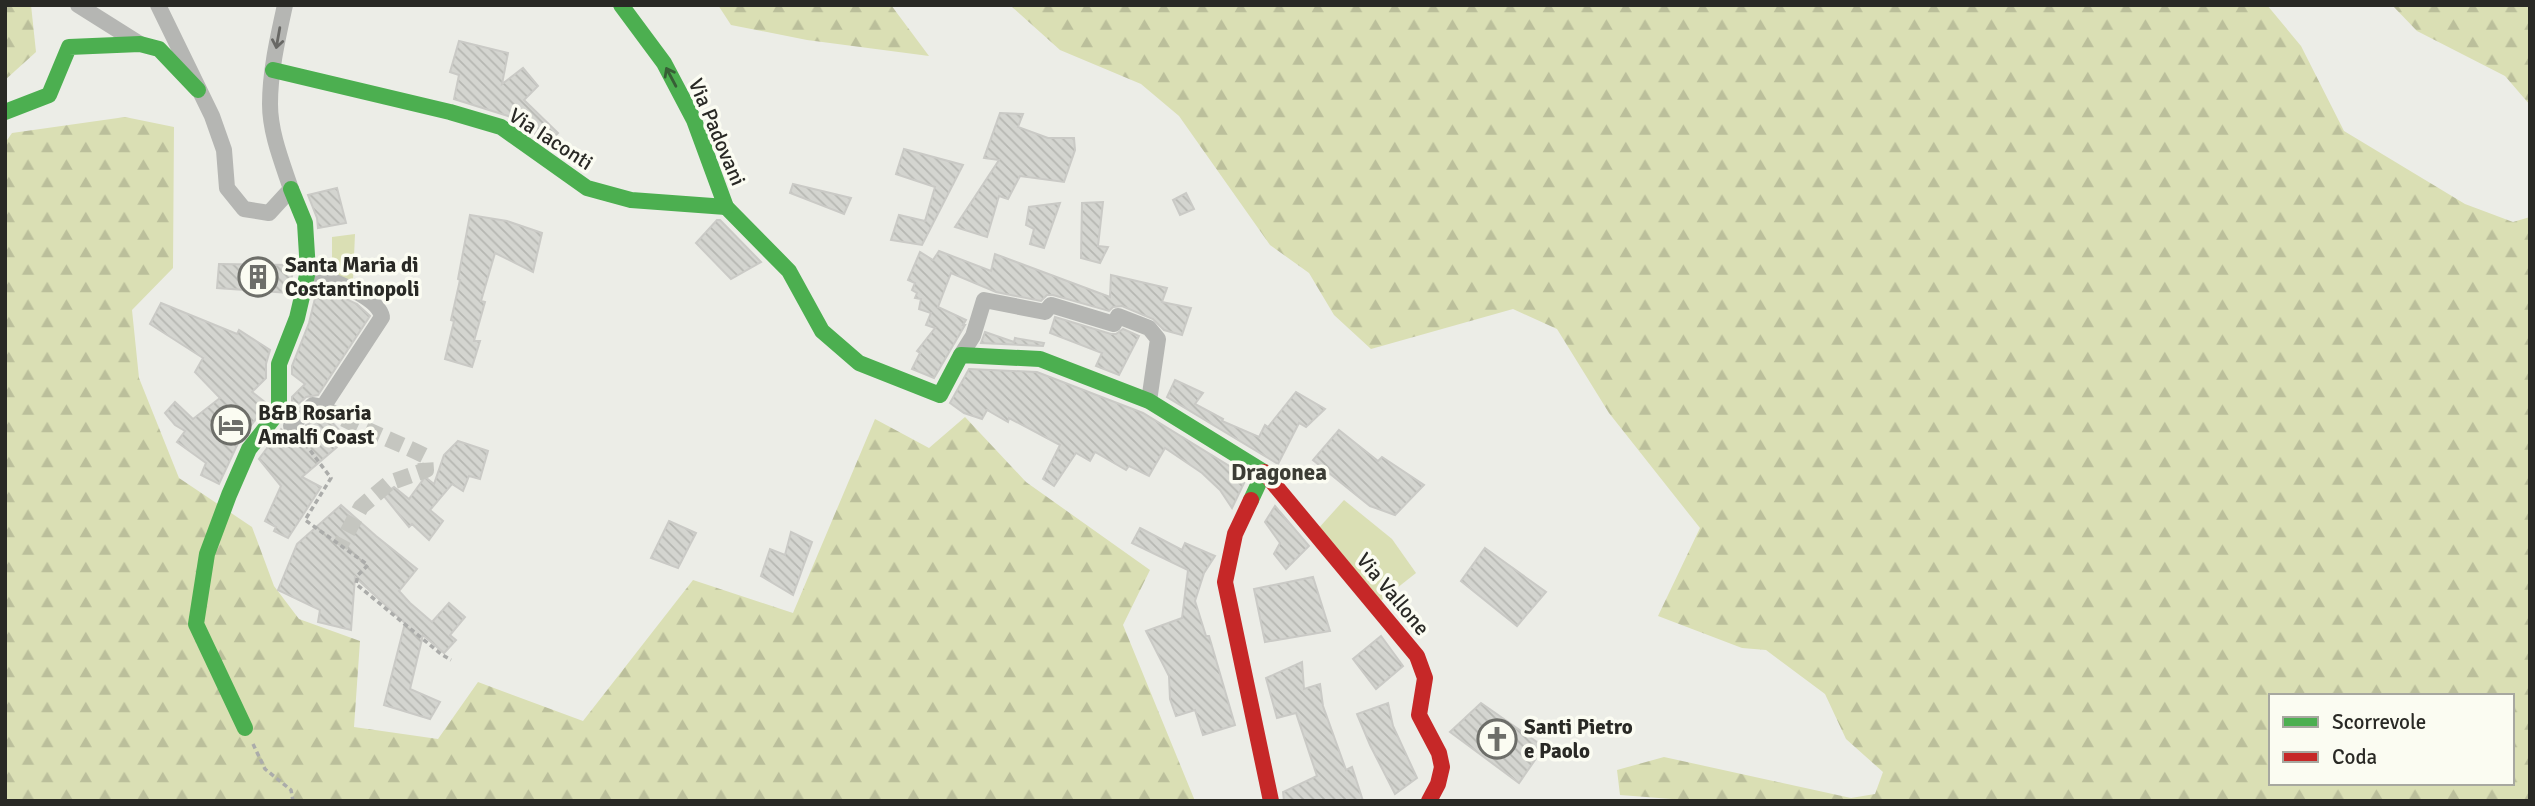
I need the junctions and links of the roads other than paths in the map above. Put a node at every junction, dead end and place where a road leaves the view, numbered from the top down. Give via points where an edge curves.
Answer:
1 (78, 5) edge
2 (158, 5) edge
3 (285, 5) edge
4 (621, 5) edge
5 (140, 44) junction
6 (273, 70) junction
7 (198, 90) junction
8 (5, 112) edge
9 (291, 189) junction
10 (726, 207) junction
11 (308, 271) junction
12 (961, 355) junction
13 (1149, 401) junction
14 (291, 426) road end
15 (1264, 472) junction
16 (245, 728) road end
17 (1271, 801) edge
18 (1429, 801) edge

1 - 5 street
2 - 7 street
3 -> 6 street
10 -> 4 street, Via Padovani via 694,120 664,63
5 - 7 street via 159,49
5 - 8 street via 69,47 49,95
6 - 9 street via 270,106 276,145
6 - 10 street, Via Iaconti via 501,127 587,188 631,200
7 - 9 street via 224,150 227,188 244,209 269,213
9 - 11 street via 305,223
10 - 12 street via 789,271 822,331 859,362 940,395
11 - 14 street via 369,299 382,317 323,407 313,405
11 - 16 street via 298,318 279,364 279,411 249,449 229,495 207,554 197,624
12 - 13 street, Via Vallone via 1040,359
12 - 13 street via 973,336 984,300 1045,312 1051,305 1114,324 1118,316 1149,328 1158,339
13 - 15 street, Via Vallone
15 - 17 street via 1235,534 1225,582
15 - 18 street, Via Vallone via 1417,656 1425,678 1419,716 1439,753 1441,767

